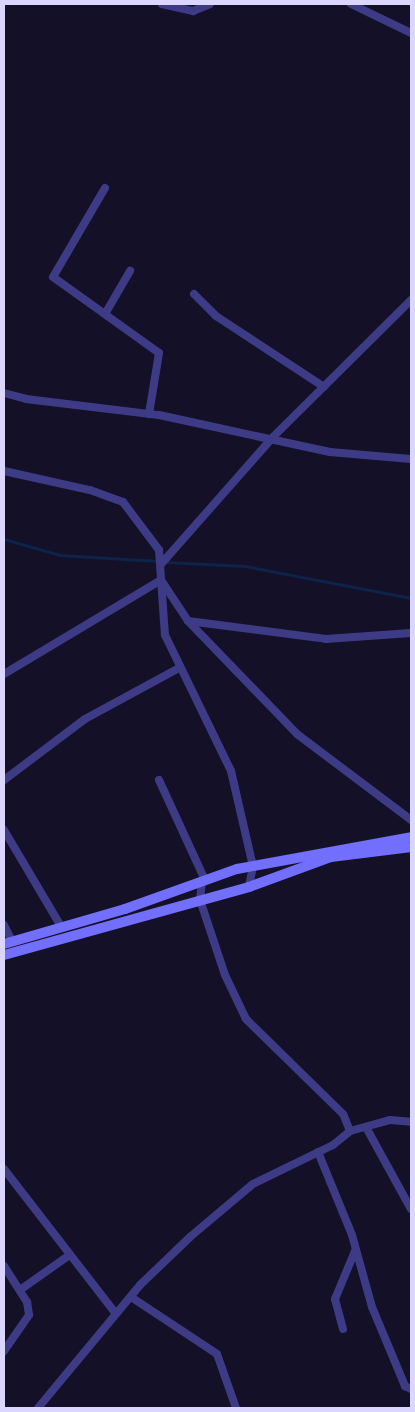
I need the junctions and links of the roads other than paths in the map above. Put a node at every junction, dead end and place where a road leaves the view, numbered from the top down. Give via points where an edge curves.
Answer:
1 (162, 4) edge
2 (210, 4) edge
3 (351, 4) edge
4 (411, 33) edge
5 (105, 188) dead end
6 (130, 271) dead end
7 (194, 294) dead end
8 (411, 300) edge
9 (105, 314) junction
10 (324, 387) junction
11 (4, 392) edge
12 (148, 414) junction
13 (273, 437) junction
14 (411, 459) edge
15 (4, 471) edge
16 (162, 563) junction
17 (161, 580) junction
18 (188, 620) junction
19 (411, 633) edge
20 (179, 668) junction
21 (4, 674) edge
22 (4, 780) edge
23 (159, 780) dead end
24 (411, 820) edge
25 (4, 830) edge
26 (411, 837) edge
27 (411, 847) edge
28 (253, 866) junction
29 (203, 880) junction
30 (249, 886) junction
31 (200, 900) junction
32 (4, 925) edge
33 (62, 928) junction
34 (8, 942) edge
35 (4, 955) edge
36 (411, 1122) edge
37 (367, 1129) junction
38 (350, 1130) junction
39 (318, 1152) junction
40 (4, 1169) edge
41 (411, 1209) edge
42 (356, 1251) junction
43 (68, 1256) junction
44 (4, 1266) edge
45 (20, 1290) junction
46 (131, 1298) junction
47 (116, 1314) junction
48 (343, 1329) dead end
49 (4, 1351) edge
50 (411, 1389) edge
51 (38, 1408) edge
52 (236, 1408) edge

1 - 2 street via 193,11
3 - 4 street
5 - 9 street via 53,277
6 - 9 street
7 - 10 street via 216,316
8 - 10 street
9 - 12 street via 159,353
10 - 13 street
11 - 12 street via 26,400
12 - 13 street
13 - 14 street via 330,452
13 - 16 street
15 - 16 street via 90,490 123,502 159,550
16 - 17 street
17 - 18 street
17 - 20 street via 163,625
17 - 21 street
18 - 19 street via 326,639
18 - 24 street via 297,734
20 - 22 street via 86,719
20 - 28 street via 228,760
23 - 29 street
25 - 33 street
26 - 28 main road
27 - 30 main road via 331,857
28 - 29 main road
28 - 30 street
29 - 31 street
29 - 33 main road
30 - 31 main road
31 - 35 main road
31 - 38 street via 225,975 246,1019 343,1114
32 - 34 street
33 - 34 main road
36 - 37 street via 390,1120
37 - 38 street
37 - 41 street
38 - 39 street
39 - 42 street
39 - 46 street via 247,1188 170,1255
40 - 43 street
42 - 48 street via 335,1299
42 - 50 street via 372,1307 405,1386
43 - 45 street
43 - 47 street
44 - 45 street
45 - 49 street via 28,1320
46 - 47 street
46 - 52 street via 217,1354
47 - 51 street

